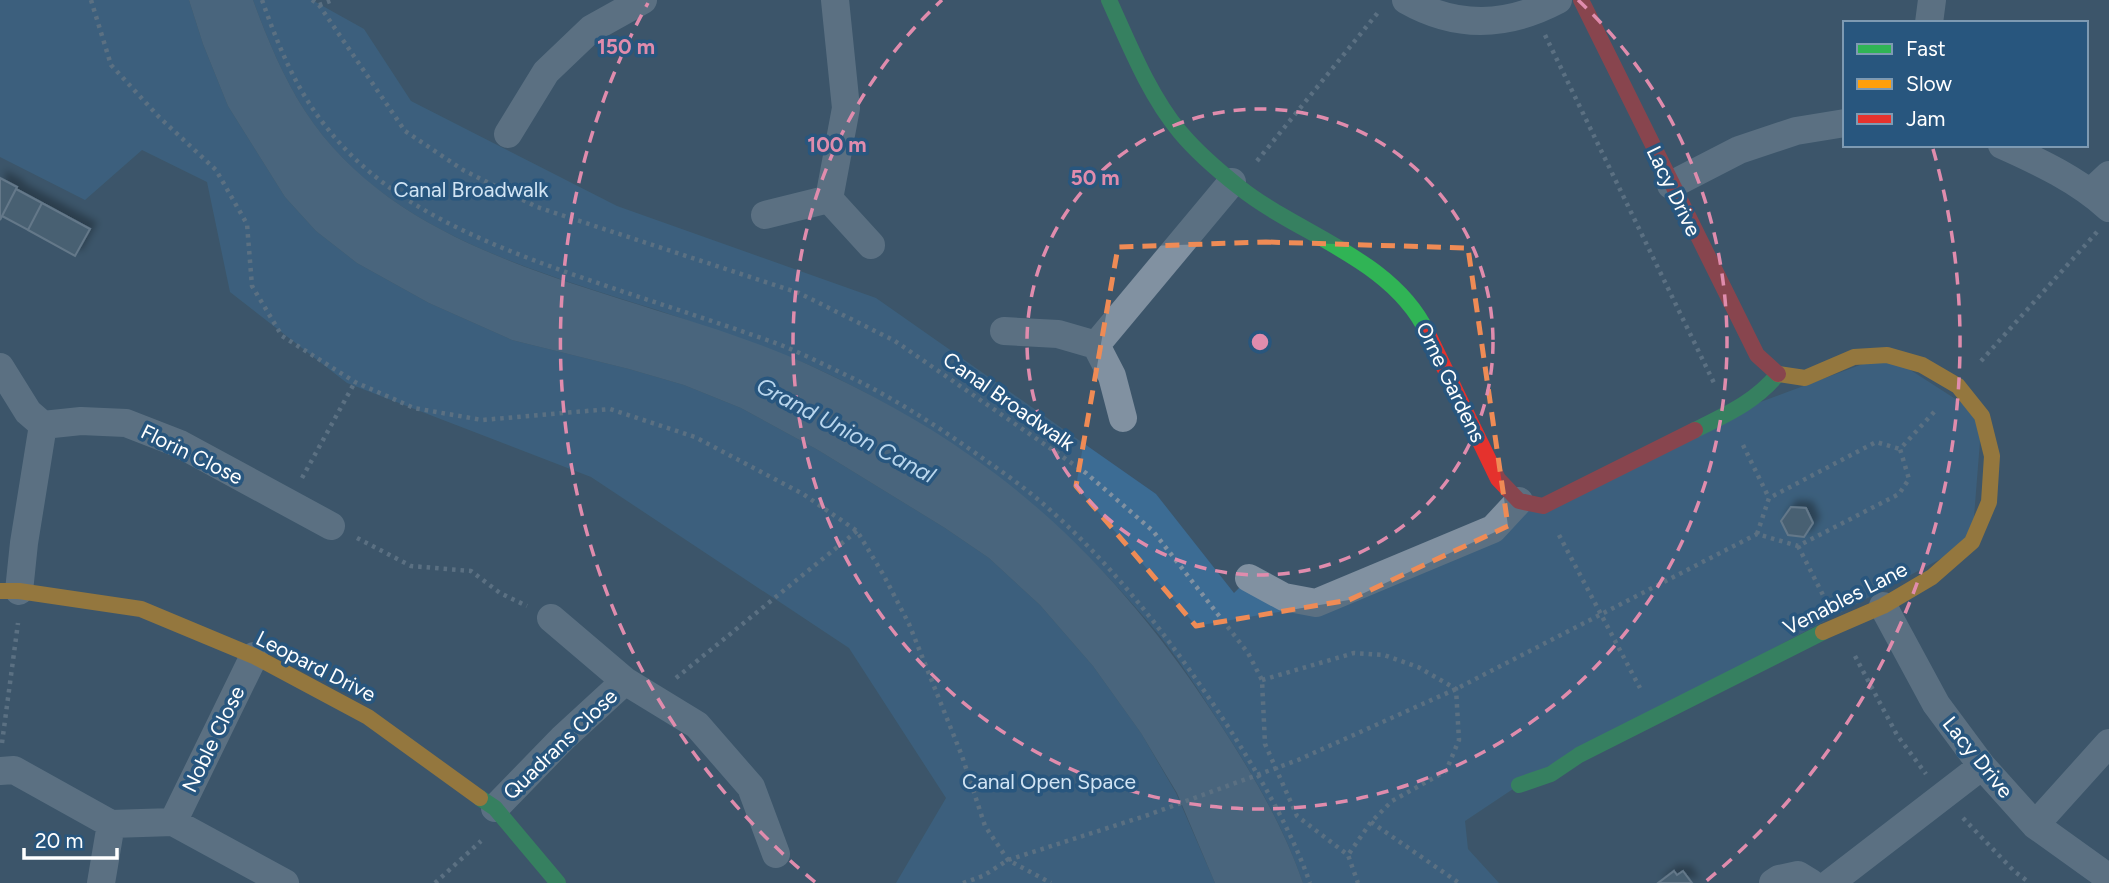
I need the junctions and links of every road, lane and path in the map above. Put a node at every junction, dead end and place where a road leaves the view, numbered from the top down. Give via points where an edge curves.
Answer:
1 (91, 0) edge
2 (262, 0) edge
3 (312, 0) edge
4 (333, 0) edge
5 (643, 0) edge
6 (835, 0) edge
7 (1109, 0) edge
8 (1388, 0) edge
9 (1406, 0) edge
10 (1581, 0) edge
11 (1932, 0) edge
12 (319, 5) junction
13 (1546, 6) edge
14 (1929, 21) edge
15 (1843, 123) edge
16 (508, 134) dead end
17 (2007, 147) edge
18 (1235, 184) junction
19 (1671, 185) junction
20 (829, 199) junction
21 (2102, 201) edge
22 (765, 215) dead end
23 (871, 245) dead end
24 (1004, 331) dead end
25 (1096, 345) junction
26 (0, 367) edge
27 (1778, 374) junction
28 (355, 382) junction
29 (1958, 386) junction
30 (1728, 414) junction
31 (1123, 418) dead end
32 (43, 425) junction
33 (1900, 449) junction
34 (1769, 498) junction
35 (288, 503) junction
36 (1531, 504) junction
37 (331, 526) joint
38 (857, 531) junction
39 (1757, 534) junction
40 (1798, 546) junction
41 (1249, 578) dead end
42 (14, 591) edge
43 (1883, 606) junction
44 (1600, 615) junction
45 (551, 618) joint
46 (1838, 625) junction
47 (254, 656) junction
48 (1262, 680) junction
49 (625, 681) junction
50 (1456, 689) junction
51 (651, 698) junction
52 (1656, 717) junction
53 (2109, 743) edge
54 (0, 754) edge
55 (1982, 766) junction
56 (0, 771) edge
57 (1519, 785) dead end
58 (1943, 798) junction
59 (495, 808) junction
60 (173, 822) junction
61 (1371, 822) junction
62 (111, 824) junction
63 (2035, 825) junction
64 (776, 854) dead end
65 (1348, 855) junction
66 (1008, 860) junction
67 (2109, 878) edge
68 (101, 883) edge
69 (285, 883) edge
70 (435, 883) edge
71 (558, 883) edge
72 (963, 883) edge
73 (1051, 883) edge
74 (1310, 883) edge
75 (1359, 883) edge
76 (1459, 883) edge
77 (1773, 883) edge
78 (1811, 883) edge
79 (1830, 883) edge
80 (2030, 883) edge

1 - 28 path via 111,65 216,170 247,224 252,286 282,336
2 - 74 path via 279,47 327,128 366,168 428,214 505,250 771,341 848,376 936,425 1047,507 1150,617 1200,683 1274,803
3 - 12 path, Canal Broadwalk
4 - 12 path
5 - 16 street via 591,29 546,72
6 - 20 street via 846,108
7 - 18 street, Orne Gardens via 1144,76 1180,132
8 - 18 path
9 - 13 street via 1428,13 1461,20 1494,21
10 - 19 street, Lacy Drive
11 - 14 street
12 - 48 path, Canal Broadwalk via 405,131 463,170 537,206 799,293 895,341 1086,473 1153,531 1248,653
13 - 30 path
15 - 19 street via 1796,131 1739,150
17 - 21 street via 2038,160
18 - 25 street
18 - 36 street, Orne Gardens via 1275,214 1366,264 1417,311 1498,479
19 - 27 street, Lacy Drive via 1757,355
20 - 22 street
20 - 23 street
21 - 29 path
24 - 25 street via 1058,334
25 - 31 street via 1112,376
26 - 32 street via 28,412
27 - 29 street, Venables Lane via 1805,378 1854,357 1887,355 1922,365
27 - 30 street via 1762,393
28 - 35 path
28 - 38 path via 414,408 482,420 610,409 695,437 803,494
29 - 33 path
29 - 43 street, Venables Lane via 1982,416 1992,456 1989,502 1972,542 1932,578
30 - 34 path
30 - 36 street
32 - 35 street, Florin Close via 126,423 180,444
32 - 42 street
33 - 34 path via 1876,442
33 - 40 path via 1909,479 1899,494
34 - 39 path
35 - 37 street, Florin Close
36 - 41 street via 1493,529 1316,603 1284,597
36 - 44 path
37 - 45 path via 411,566 471,571 500,593
38 - 51 path
38 - 66 path via 909,624 985,826
39 - 40 path
39 - 44 path
40 - 46 path
42 - 47 street, Leopard Drive via 141,609
42 - 54 path
43 - 46 street, Venables Lane
43 - 55 street, Lacy Drive via 1936,704
44 - 50 path
44 - 52 path
45 - 49 street, Quadrans Close
46 - 52 street, Venables Lane
46 - 58 path via 1897,735
47 - 59 street, Leopard Drive via 368,716
47 - 60 street, Noble Close
48 - 50 path via 1354,653 1384,655 1407,663
48 - 65 path, Canal Broadwalk via 1265,744 1297,816
49 - 51 street, Quadrans Close
49 - 59 street, Quadrans Close
50 - 61 path via 1460,740 1446,771 1392,801
50 - 66 path via 1298,760
51 - 64 street, Quadrans Close via 697,725 751,787
52 - 57 street, Venables Lane via 1551,774
53 - 63 street
55 - 58 street
55 - 63 street, Lacy Drive
56 - 62 street via 14,770
58 - 79 street
58 - 80 path
59 - 70 path via 485,837
59 - 71 street, Leopard Drive
60 - 62 street
60 - 69 street
61 - 65 path
61 - 76 path
62 - 68 street
63 - 67 street, Lacy Drive
65 - 75 path
66 - 72 path
66 - 73 path
77 - 78 street via 1798,875

